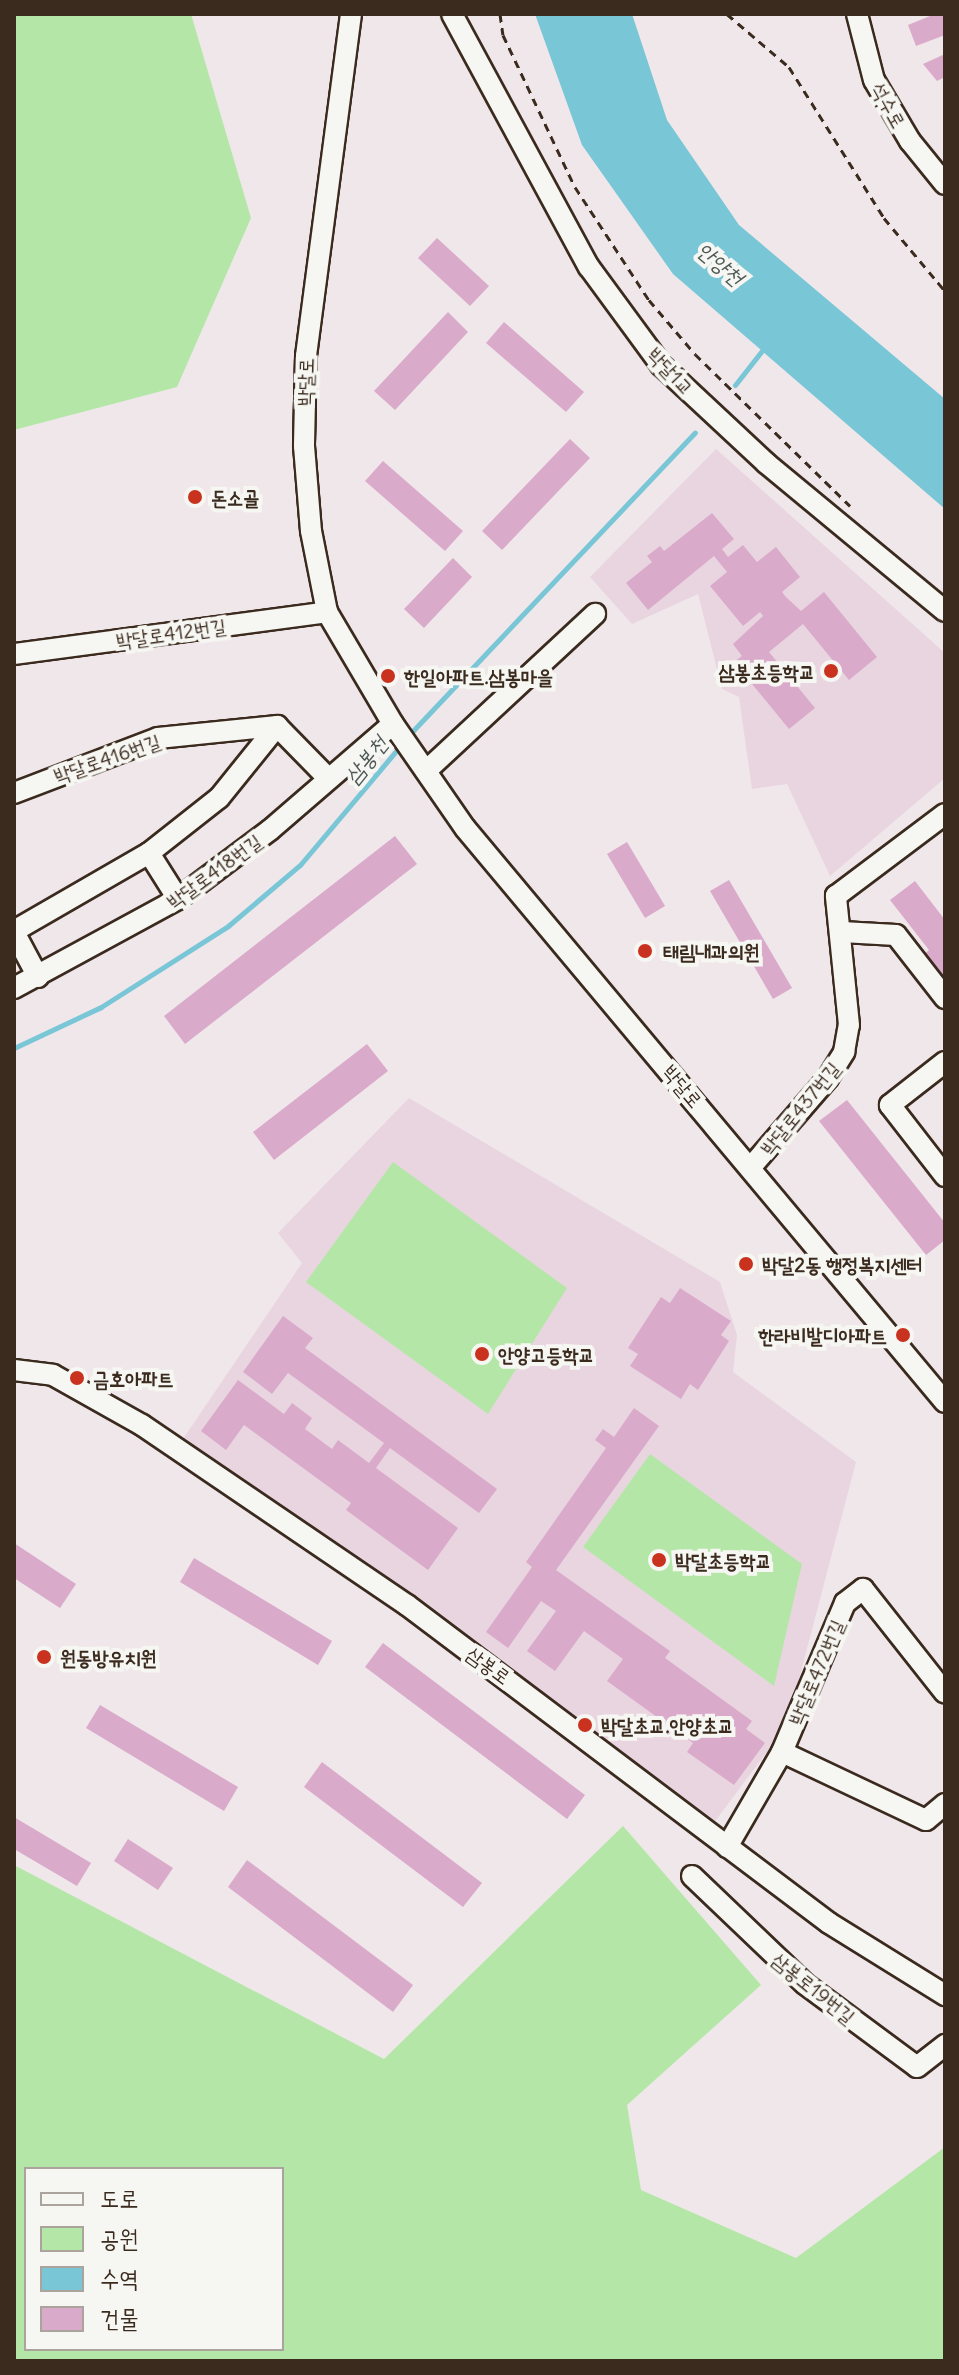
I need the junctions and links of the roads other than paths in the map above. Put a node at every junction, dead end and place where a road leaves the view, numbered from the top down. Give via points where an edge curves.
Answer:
1 (351, 14) edge
2 (452, 14) edge
3 (857, 14) edge
4 (945, 184) edge
5 (945, 611) edge
6 (327, 612) junction
7 (595, 614) dead end
8 (14, 654) edge
9 (277, 726) junction
10 (396, 728) junction
11 (425, 769) junction
12 (327, 777) junction
13 (15, 788) edge
14 (945, 814) edge
15 (149, 853) junction
16 (178, 899) junction
17 (14, 931) edge
18 (842, 932) junction
19 (38, 977) junction
20 (14, 988) edge
21 (945, 998) edge
22 (945, 1062) edge
23 (751, 1167) junction
24 (945, 1176) edge
25 (14, 1370) edge
26 (945, 1402) edge
27 (945, 1693) edge
28 (782, 1752) junction
29 (945, 1804) edge
30 (727, 1847) junction
31 (692, 1876) dead end
32 (945, 1995) edge
33 (945, 2045) edge

1 - 6 street, 박달로 via 306,356 304,446 311,531
2 - 5 street, 박달1교 via 589,267 661,365 766,463
3 - 4 street, 석수로 via 874,80 910,141
6 - 8 street, 박달로412번길
6 - 10 street, 박달로
7 - 11 street
9 - 12 street
9 - 13 street, 박달로416번길 via 158,738
9 - 15 street via 219,798
10 - 11 street, 박달로
10 - 12 street, 박달로418번길
11 - 23 street, 박달로 via 465,828
12 - 16 street, 박달로418번길 via 270,830
14 - 18 street, 박달로437번길 via 836,896
15 - 16 street
15 - 17 street
16 - 19 street, 박달로418번길
17 - 19 street
18 - 21 street via 896,935
18 - 23 street, 박달로437번길 via 849,1025 844,1052
19 - 20 street, 박달로418번길
22 - 24 street via 890,1105
23 - 26 street, 박달로
25 - 30 street, 삼봉로 via 53,1375 142,1425 407,1605
27 - 28 street, 박달로472번길 via 863,1589 845,1603
28 - 29 street via 926,1820
28 - 30 street
30 - 32 street, 삼봉로 via 829,1923
31 - 33 street, 삼봉로19번길 via 805,1984 917,2067

